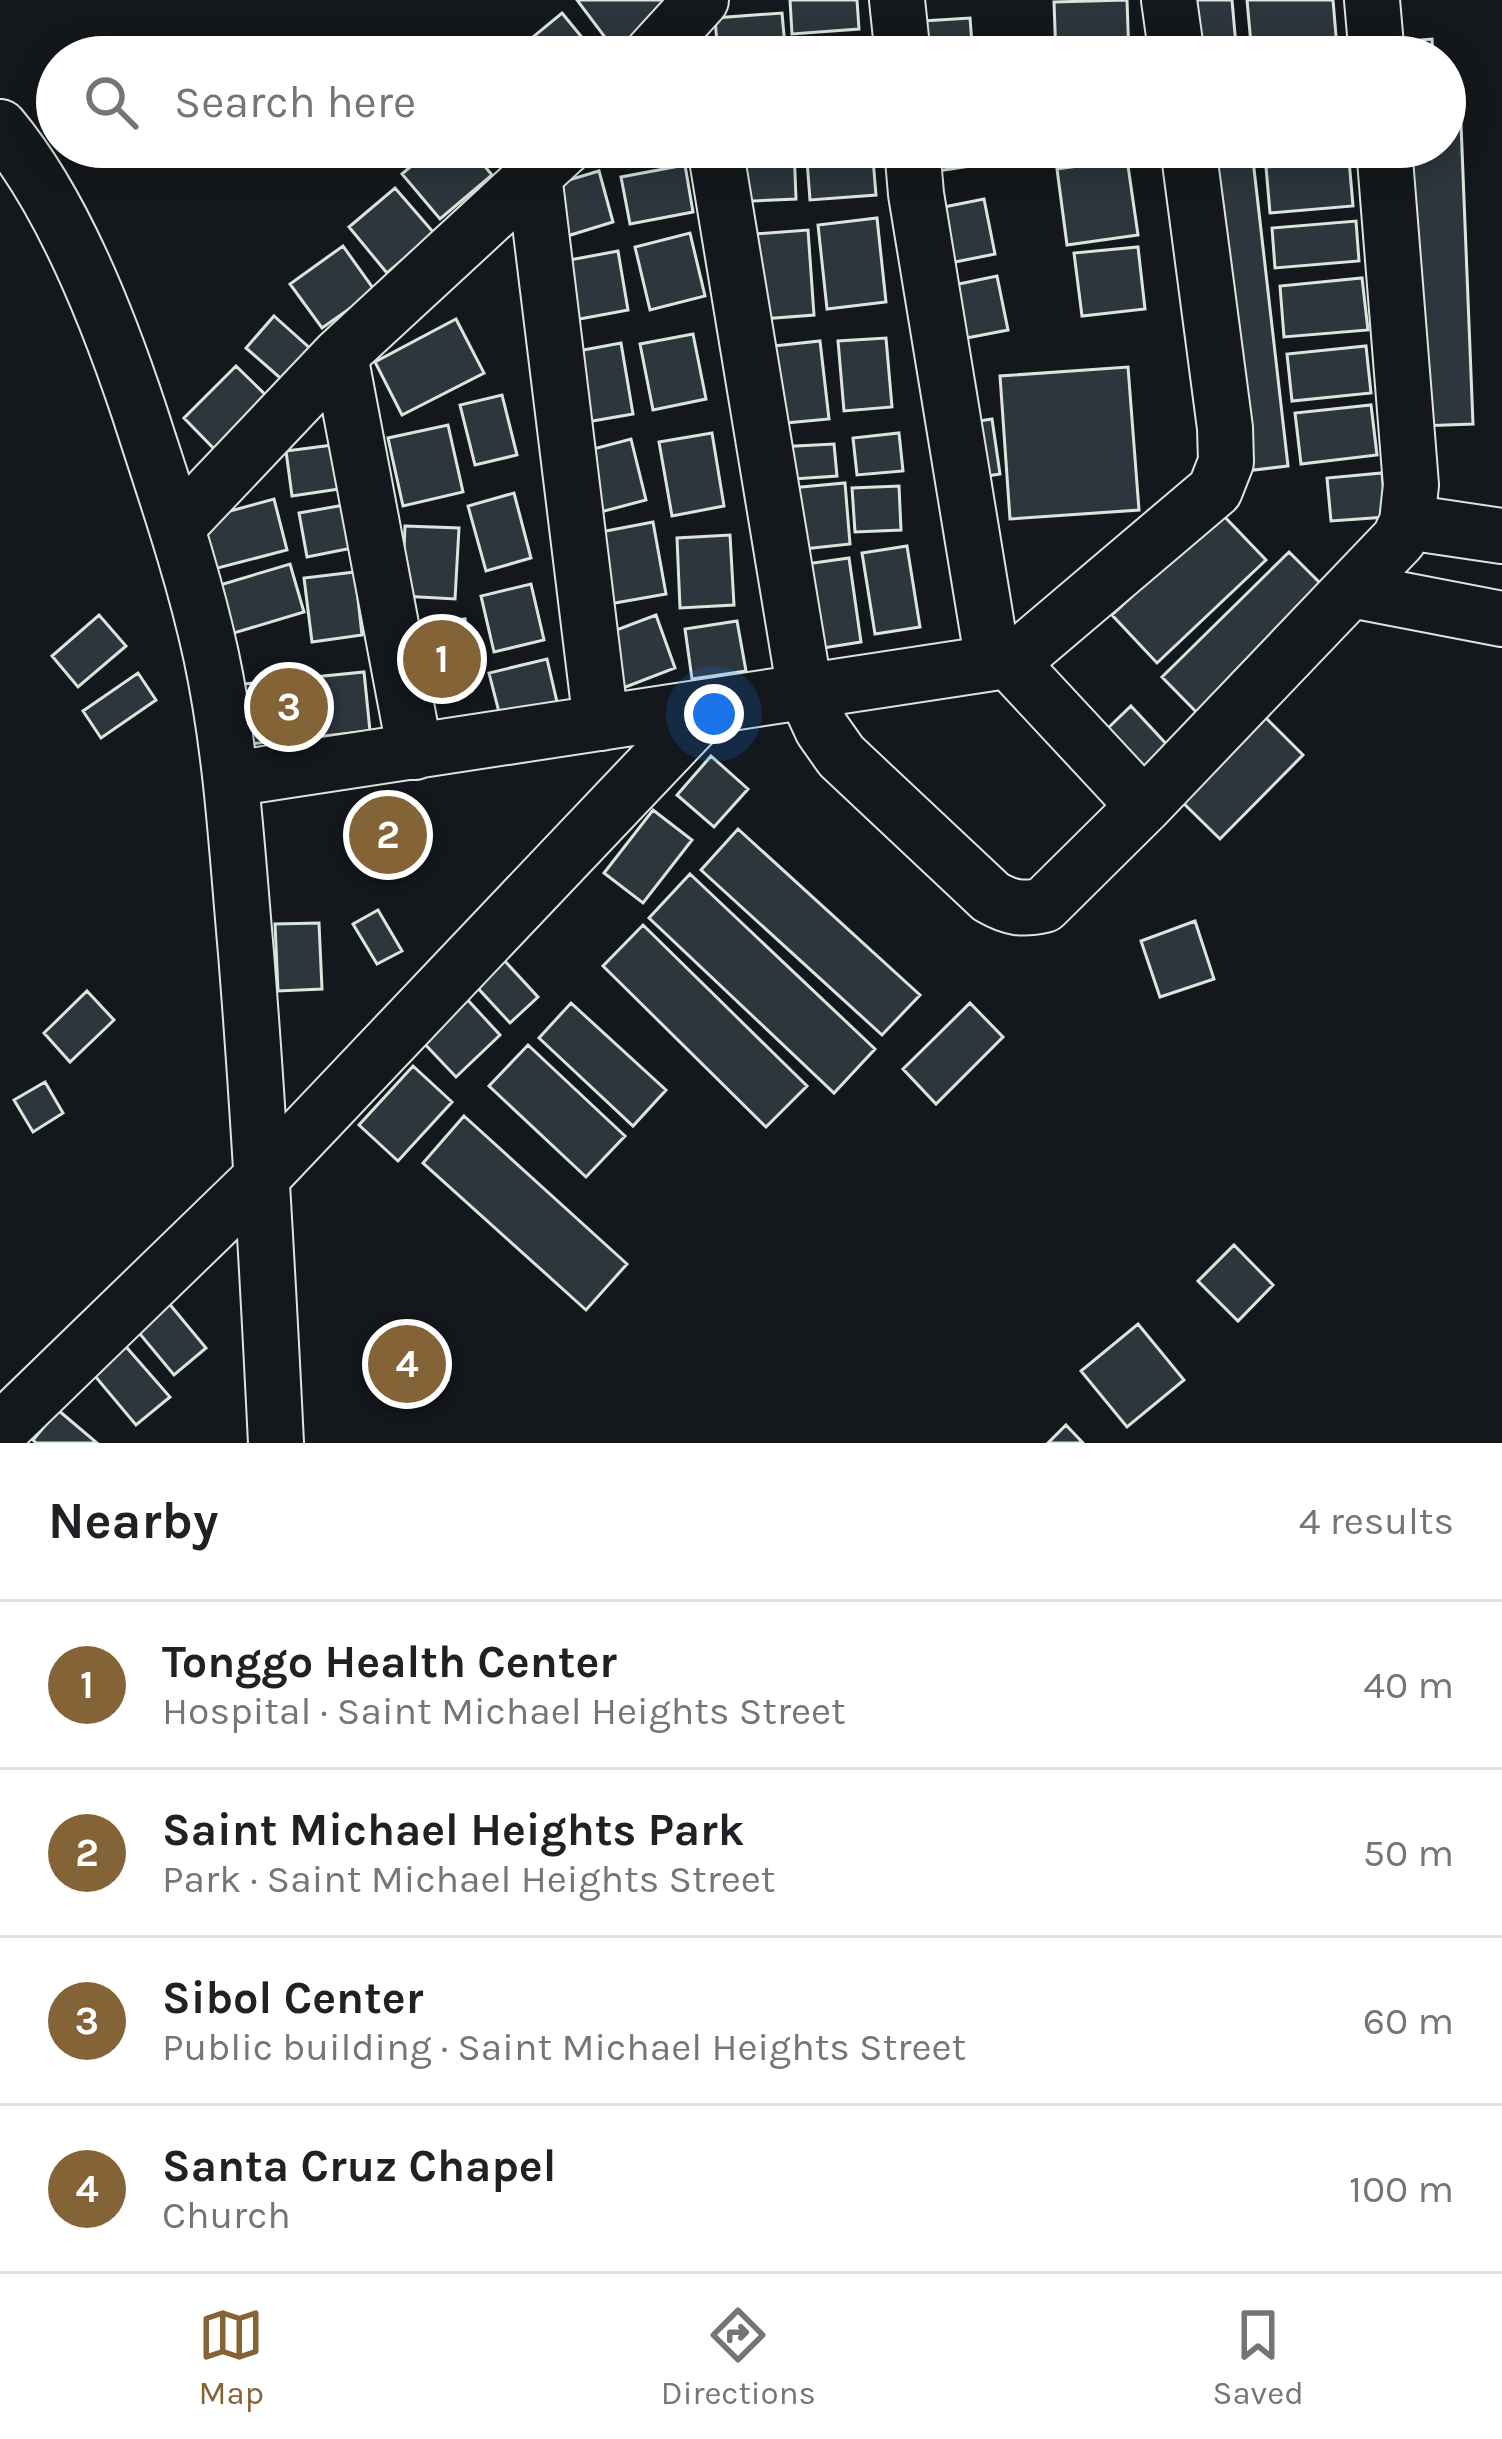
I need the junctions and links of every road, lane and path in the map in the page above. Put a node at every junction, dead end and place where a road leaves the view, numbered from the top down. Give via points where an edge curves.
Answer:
1 (897, 0) edge
2 (1169, 0) edge
3 (1372, 0) edge
4 (900, 36) edge
5 (1174, 36) edge
6 (1375, 36) edge
7 (0, 127) edge
8 (542, 168) edge
9 (551, 168) edge
10 (718, 168) edge
11 (914, 168) edge
12 (1191, 168) edge
13 (1386, 168) edge
14 (340, 355) junction
15 (1407, 521) junction
16 (177, 527) junction
17 (1502, 536) edge
18 (1351, 590) junction
19 (1502, 619) edge
20 (1001, 662) junction
21 (805, 692) junction
22 (709, 706) junction
23 (602, 723) junction
24 (415, 752) junction
25 (231, 779) junction
26 (1144, 806) junction
27 (264, 1175) junction
28 (0, 1431) edge
29 (276, 1443) edge

1 - 4 street
2 - 5 street
3 - 6 street
7 - 16 street via 60,217 122,361
8 - 14 street
9 - 23 street
10 - 21 street
11 - 20 street
12 - 20 street via 1226,462 1215,490 1039,642
13 - 15 street via 1411,485
14 - 16 street
14 - 24 street
15 - 17 street
15 - 18 street
16 - 25 street via 211,655
18 - 19 street
18 - 26 street
20 - 21 street
20 - 26 street
21 - 22 street
21 - 26 street via 842,756 1009,907 1044,905
22 - 23 street
22 - 27 street
23 - 24 street
24 - 25 street
25 - 27 street
27 - 28 street
27 - 29 street

